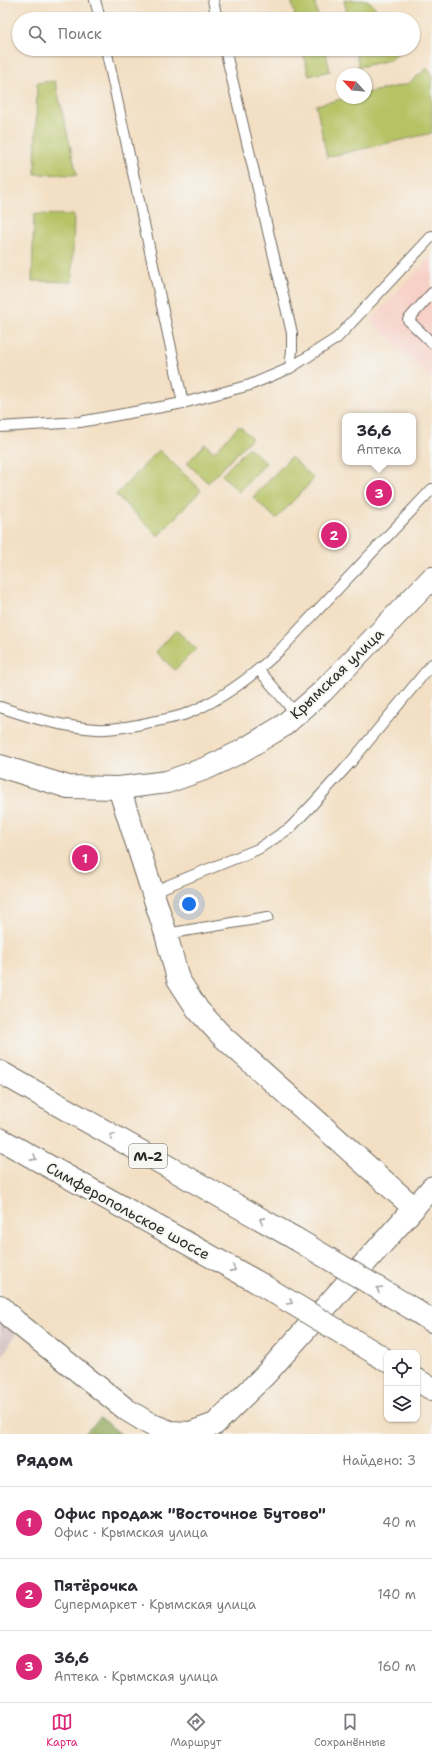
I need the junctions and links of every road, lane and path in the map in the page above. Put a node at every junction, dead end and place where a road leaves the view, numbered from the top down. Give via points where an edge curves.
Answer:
1 (95, 0) edge
2 (213, 0) edge
3 (98, 12) edge
4 (216, 12) edge
5 (108, 56) edge
6 (227, 56) edge
7 (432, 236) edge
8 (432, 293) edge
9 (432, 343) edge
10 (290, 368) junction
11 (183, 403) junction
12 (0, 427) edge
13 (432, 489) edge
14 (432, 578) edge
15 (432, 664) edge
16 (259, 670) junction
17 (0, 706) edge
18 (296, 714) junction
19 (0, 766) edge
20 (119, 788) junction
21 (152, 892) junction
22 (268, 917) dead end
23 (166, 934) junction
24 (0, 1072) edge
25 (0, 1139) edge
26 (432, 1187) edge
27 (414, 1208) junction
28 (0, 1306) edge
29 (432, 1321) edge
30 (381, 1357) edge
31 (420, 1382) edge
32 (432, 1389) edge

1 - 3 lane
2 - 4 lane
5 - 11 lane
6 - 10 lane via 292,333
7 - 10 lane via 337,338
8 - 9 lane via 408,320
10 - 11 lane via 250,385
11 - 12 lane via 80,422
13 - 16 lane
14 - 18 main road, Крымская улица via 322,692
15 - 21 lane via 351,762 290,828 258,849
16 - 17 lane via 223,696 183,715 134,726 98,729 62,725 31,718
16 - 18 lane
18 - 20 main road, Крымская улица via 282,726 240,752 207,768 167,782
19 - 20 main road, Крымская улица via 68,786
20 - 21 main road
21 - 23 main road
22 - 23 lane
23 - 27 main road via 178,979 198,1010 222,1036
29 -> 24 main road, М-2, bridge via 296,1239
25 -> 30 main road, Симферопольское шоссе, bridge via 256,1282
26 - 27 street
27 - 28 main road via 265,1375 215,1424 190,1433 170,1432 127,1410 15,1321
31 - 32 main road

